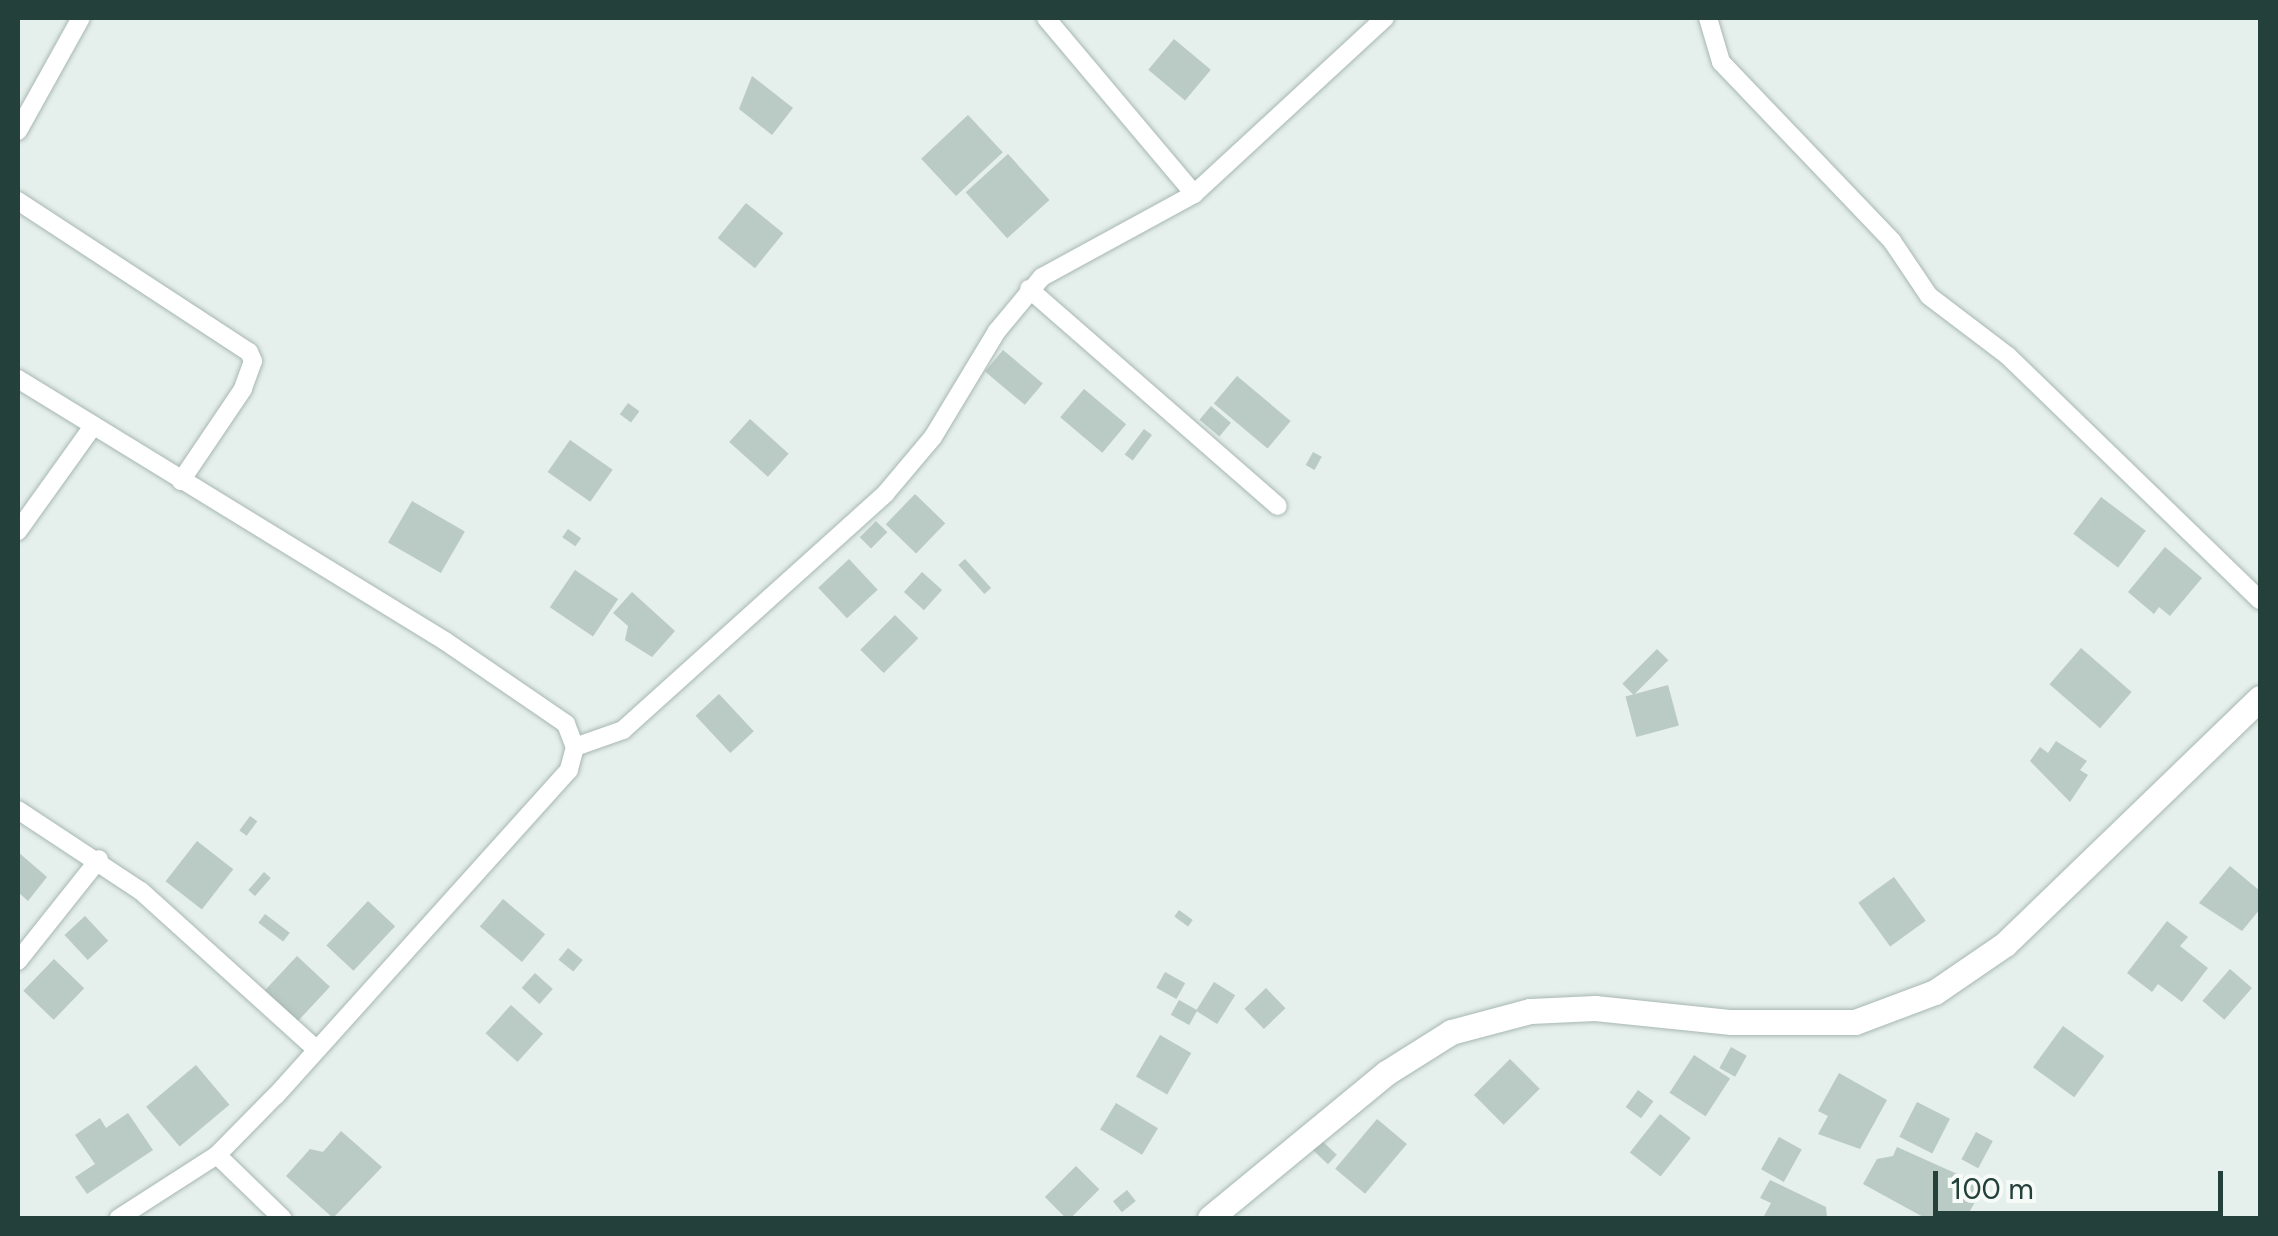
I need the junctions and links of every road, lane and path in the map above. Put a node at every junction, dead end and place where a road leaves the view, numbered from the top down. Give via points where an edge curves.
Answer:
1 (81, 18) edge
2 (1046, 18) edge
3 (1385, 18) edge
4 (1708, 18) edge
5 (18, 130) edge
6 (1194, 194) junction
7 (18, 201) edge
8 (1029, 289) junction
9 (18, 379) edge
10 (94, 425) junction
11 (180, 482) junction
12 (1278, 506) dead end
13 (18, 530) edge
14 (2260, 600) edge
15 (2260, 698) edge
16 (576, 747) junction
17 (18, 810) edge
18 (100, 859) junction
19 (18, 961) edge
20 (316, 1049) junction
21 (216, 1155) junction
22 (119, 1218) edge
23 (282, 1218) edge
24 (1210, 1218) edge

1 - 5 street
2 - 6 street
3 - 6 street
4 - 14 street via 1721,62 1892,241 1929,296 2008,356
6 - 8 street via 1157,219 1070,258
7 - 11 street via 249,352 253,361 243,389
8 - 12 street
8 - 16 street via 933,437 885,494 624,730
9 - 10 street
10 - 11 street
10 - 13 street
11 - 16 street via 512,686 566,724
15 - 24 street via 2004,944 1935,992 1855,1022 1732,1022 1595,1008 1530,1011 1451,1032 1386,1073
16 - 20 street via 569,770
17 - 18 street
18 - 19 street
18 - 20 street
20 - 21 street
21 - 22 street
21 - 23 street

